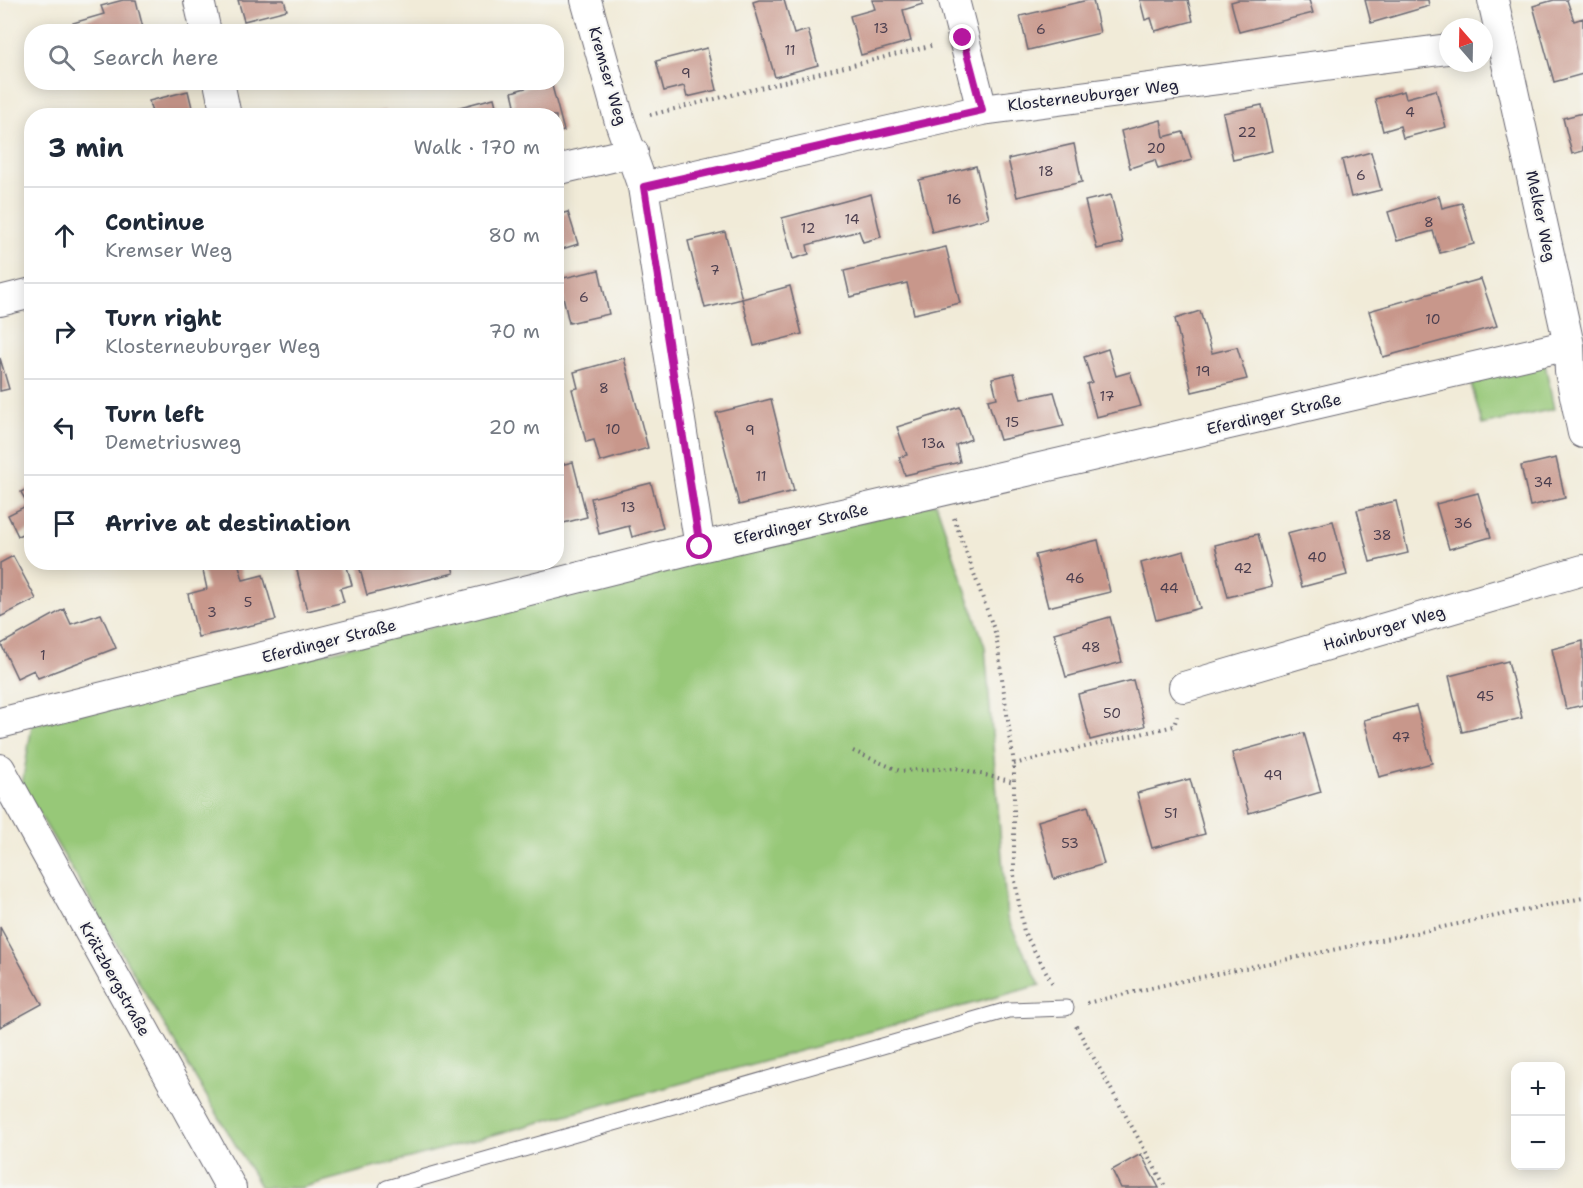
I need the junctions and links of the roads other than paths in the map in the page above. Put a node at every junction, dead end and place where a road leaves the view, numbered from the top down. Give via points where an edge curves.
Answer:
1 (585, 0) edge
2 (954, 0) edge
3 (1493, 0) edge
4 (199, 1) edge
5 (1493, 18) edge
6 (204, 24) edge
7 (1493, 43) edge
8 (1439, 50) edge
9 (221, 90) edge
10 (224, 108) edge
11 (982, 110) junction
12 (633, 152) junction
13 (564, 168) edge
14 (644, 187) junction
15 (24, 295) edge
16 (0, 301) edge
17 (1569, 345) junction
18 (1583, 433) edge
19 (700, 547) junction
20 (1583, 570) edge
21 (1184, 687) road end
22 (0, 723) edge
23 (0, 770) edge
24 (1066, 1008) road end
25 (231, 1188) edge
26 (387, 1188) edge

1 - 12 street, Kremser Weg via 620,122
2 - 11 street
3 - 5 street, Melker Weg
4 - 6 street
7 - 17 street, Melker Weg
8 - 11 street, Klosterneuburger Weg
9 - 10 street
11 - 14 street, Klosterneuburger Weg
12 - 13 street
12 - 14 street
14 - 19 street
15 - 16 street
17 - 18 street, Melker Weg via 1570,372
17 - 19 street, Eferdinger Straße
19 - 22 street, Eferdinger Straße
20 - 21 street, Hainburger Weg
23 - 25 street, Krätzbergstraße
24 - 26 lane via 1008,1010

